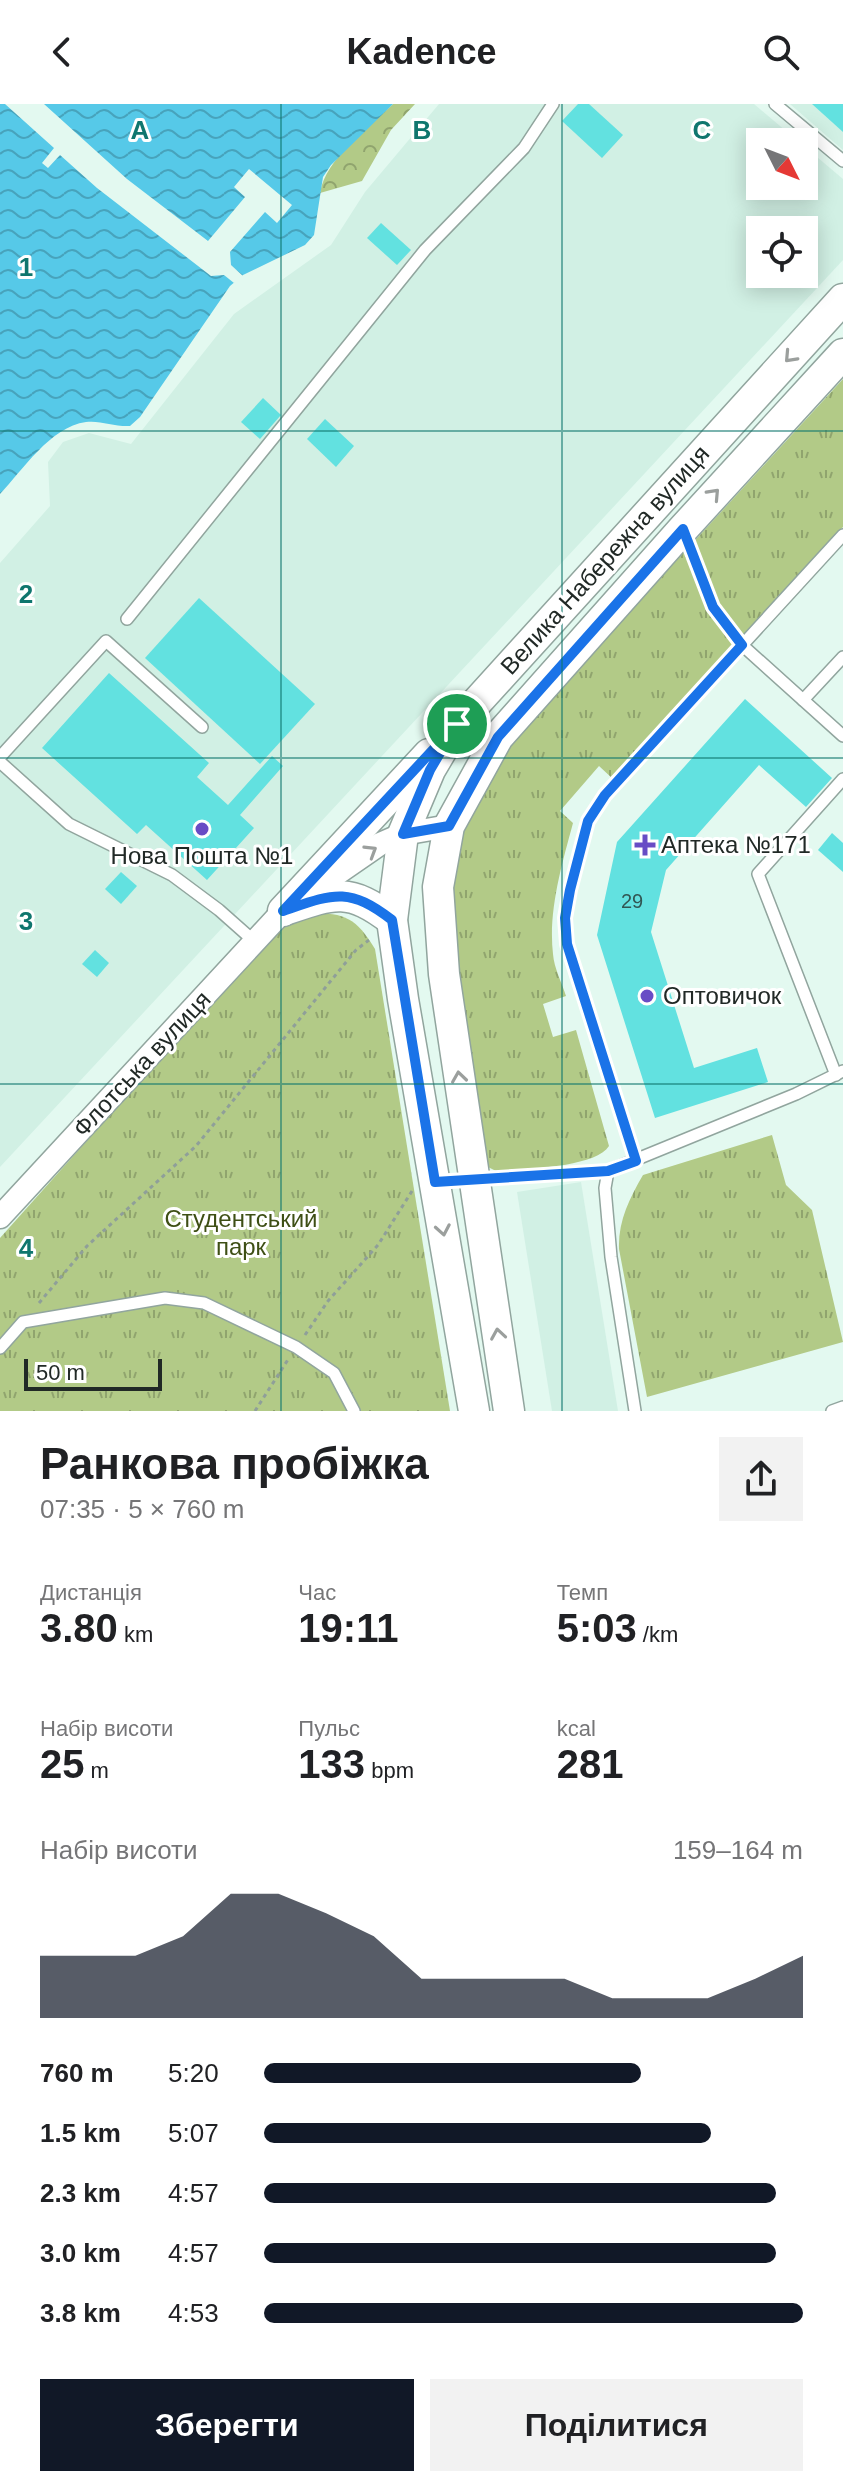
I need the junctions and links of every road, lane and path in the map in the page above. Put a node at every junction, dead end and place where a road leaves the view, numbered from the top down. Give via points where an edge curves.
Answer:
1 (553, 104) edge
2 (775, 104) edge
3 (843, 161) edge
4 (843, 299) edge
5 (843, 354) edge
6 (683, 529) junction
7 (843, 535) edge
8 (127, 619) dead end
9 (742, 645) junction
10 (843, 657) edge
11 (803, 700) junction
12 (457, 724) junction
13 (202, 727) dead end
14 (843, 736) edge
15 (0, 760) edge
16 (841, 786) edge
17 (449, 826) junction
18 (403, 834) junction
19 (283, 911) junction
20 (392, 920) junction
21 (255, 942) junction
22 (839, 1073) edge
23 (636, 1161) junction
24 (433, 1171) junction
25 (608, 1171) junction
26 (474, 1180) junction
27 (0, 1217) edge
28 (23, 1322) junction
29 (296, 1347) junction
30 (0, 1348) edge
31 (843, 1407) edge
32 (255, 1411) edge
33 (354, 1411) edge
34 (474, 1411) edge
35 (509, 1411) edge
36 (635, 1411) edge
37 (832, 1411) edge

1 - 8 lane via 524,148 425,250
2 - 3 lane
4 -> 12 street, Велика Набережна вулиця
6 -> 5 street, Велика Набережна вулиця
6 - 9 lane via 713,607
6 - 17 street, Велика Набережна вулиця via 498,737
7 - 9 lane
9 - 11 lane
9 - 23 lane via 605,795 588,821 570,890 567,944
10 - 11 lane
11 - 14 lane
12 - 18 street, Велика Набережна вулиця
12 - 19 street
13 - 15 lane via 106,641
15 - 21 lane via 69,824 172,875
16 - 22 lane via 758,874
17 - 18 street, Флотська вулиця
26 -> 17 street, Велика Набережна вулиця via 444,974 438,887
19 -> 18 street, Флотська вулиця via 380,844
18 - 20 street, Велика Набережна вулиця
19 - 20 street via 343,894
19 - 21 street, Флотська вулиця
20 - 24 street, Велика Набережна вулиця
20 - 28 path via 356,950 196,1146 87,1246
21 - 27 street, Флотська вулиця
22 - 23 lane
23 - 25 lane
24 - 26 lane
24 - 29 path
24 -> 34 street, Велика Набережна вулиця
25 - 26 lane
25 - 36 lane via 611,1257
35 -> 26 street, Велика Набережна вулиця
28 - 29 lane via 182,1299 204,1303
28 - 30 lane
29 - 32 path
29 - 33 lane via 334,1373
31 - 37 lane

